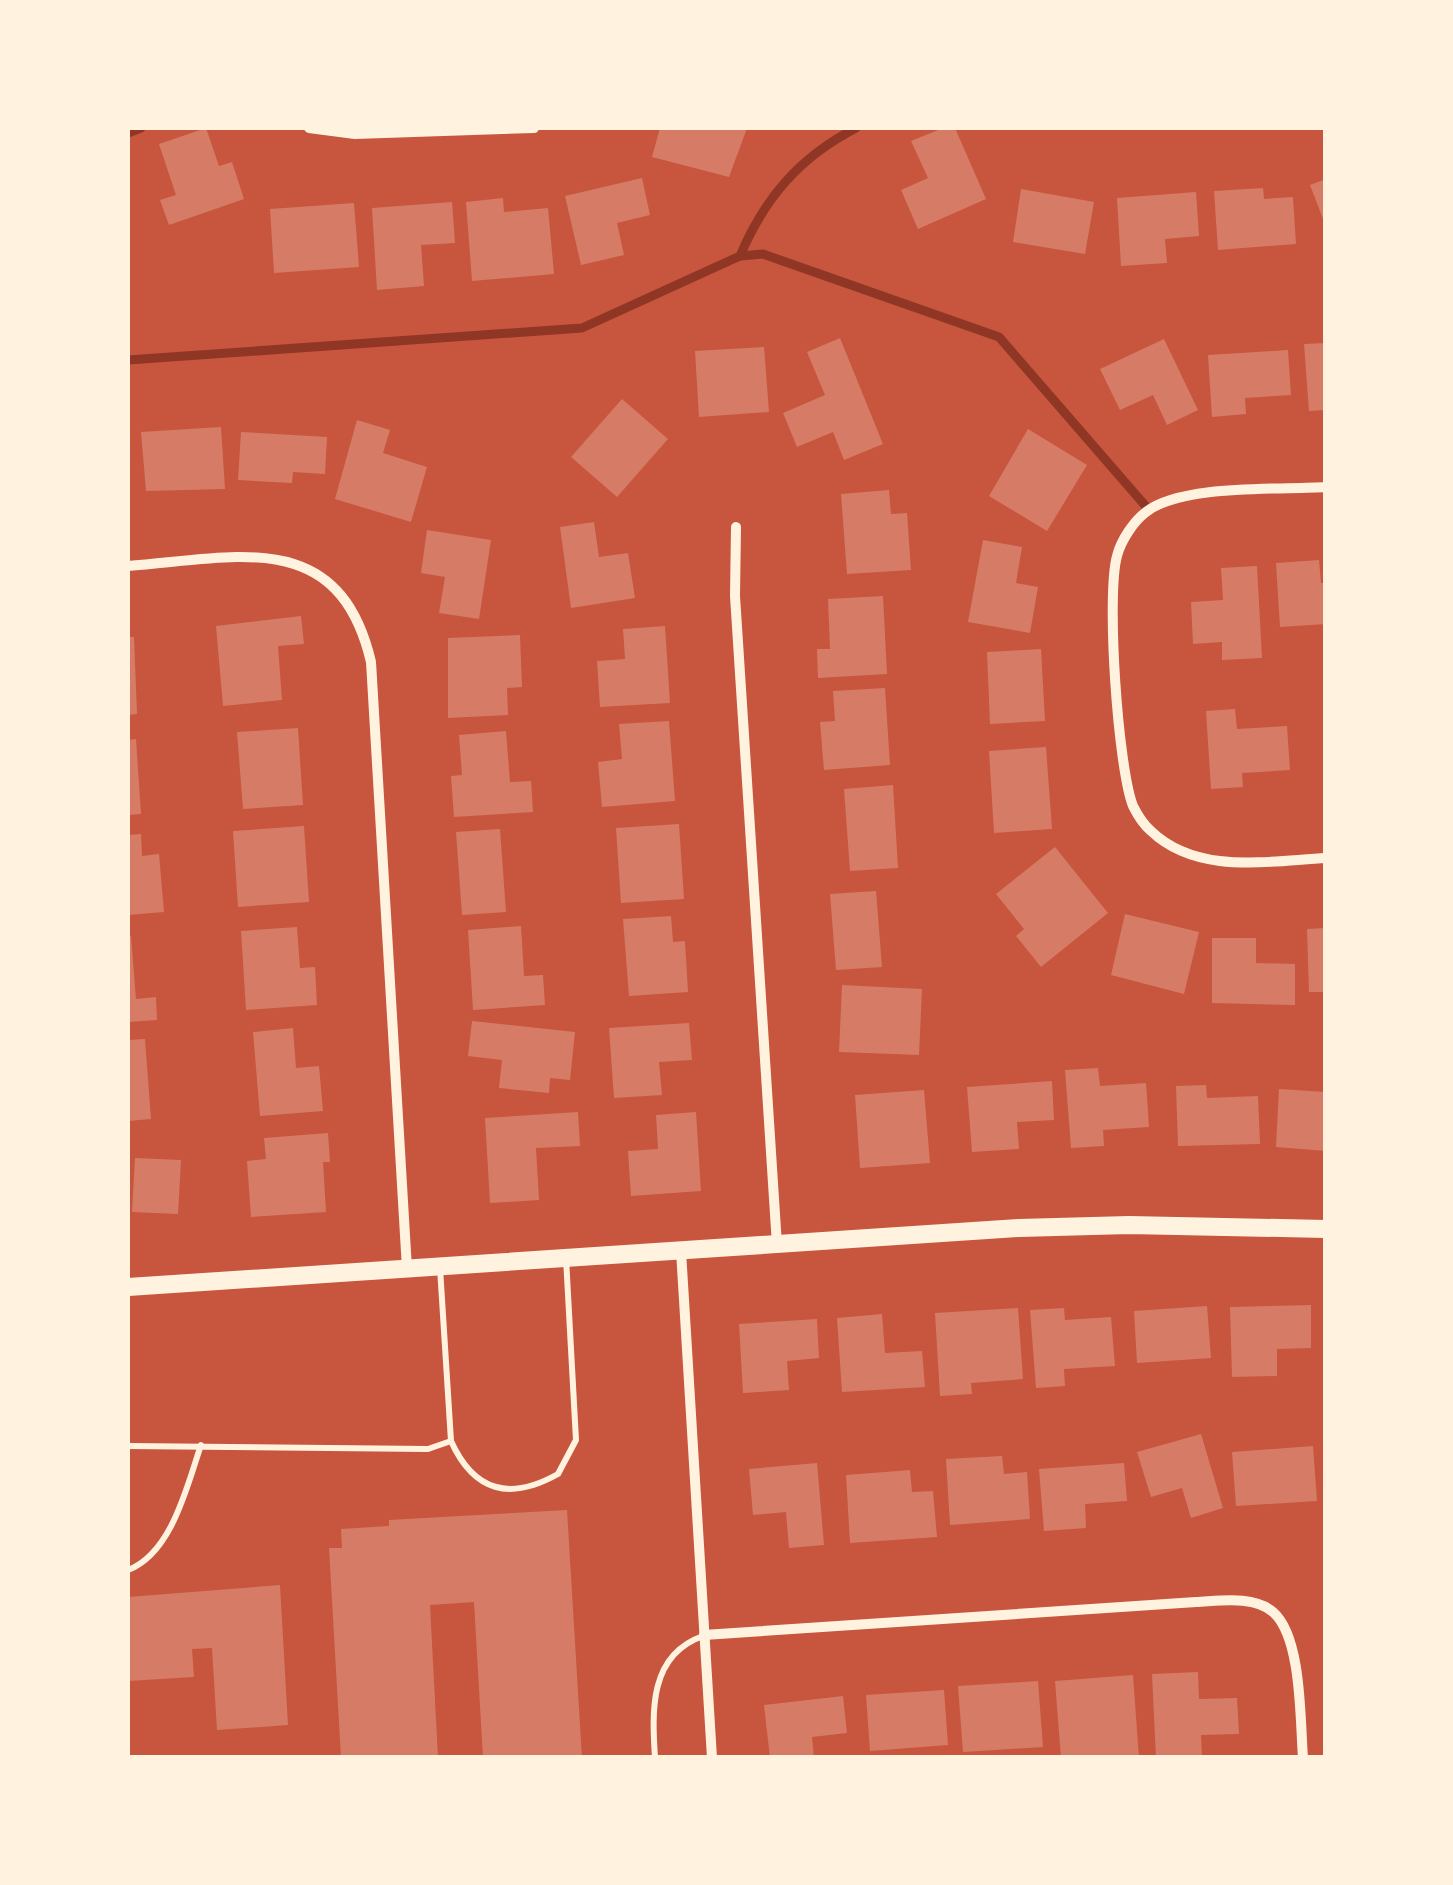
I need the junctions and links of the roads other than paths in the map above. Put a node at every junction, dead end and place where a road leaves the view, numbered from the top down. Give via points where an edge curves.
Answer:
1 (309, 128) edge
2 (534, 128) edge
3 (1326, 486) edge
4 (736, 527) dead end
5 (128, 566) edge
6 (1326, 858) edge
7 (1326, 1229) edge
8 (777, 1244) junction
9 (681, 1251) junction
10 (566, 1258) junction
11 (440, 1267) junction
12 (407, 1269) junction
13 (128, 1288) edge
14 (451, 1442) junction
15 (201, 1445) junction
16 (128, 1446) edge
17 (128, 1570) edge
18 (704, 1635) junction
19 (655, 1758) edge
20 (712, 1758) edge
21 (1304, 1758) edge

1 - 2 street via 355,134
3 - 6 street via 1160,503 1143,514 1117,554 1114,581 1126,774 1148,829 1199,860
4 - 8 street
5 - 12 street via 257,556 298,565 336,584 365,635
7 - 8 street via 1110,1225
8 - 9 street
9 - 10 street
9 - 18 street
10 - 11 street
10 - 14 lane via 576,1440 568,1461 543,1482 496,1488 462,1466
11 - 12 street
11 - 14 lane
12 - 13 street
14 - 15 lane via 428,1449
15 - 16 lane
15 - 17 lane via 160,1542
18 - 19 lane via 681,1649 652,1698
18 - 20 street
18 - 21 street via 1254,1603 1273,1612 1292,1640

